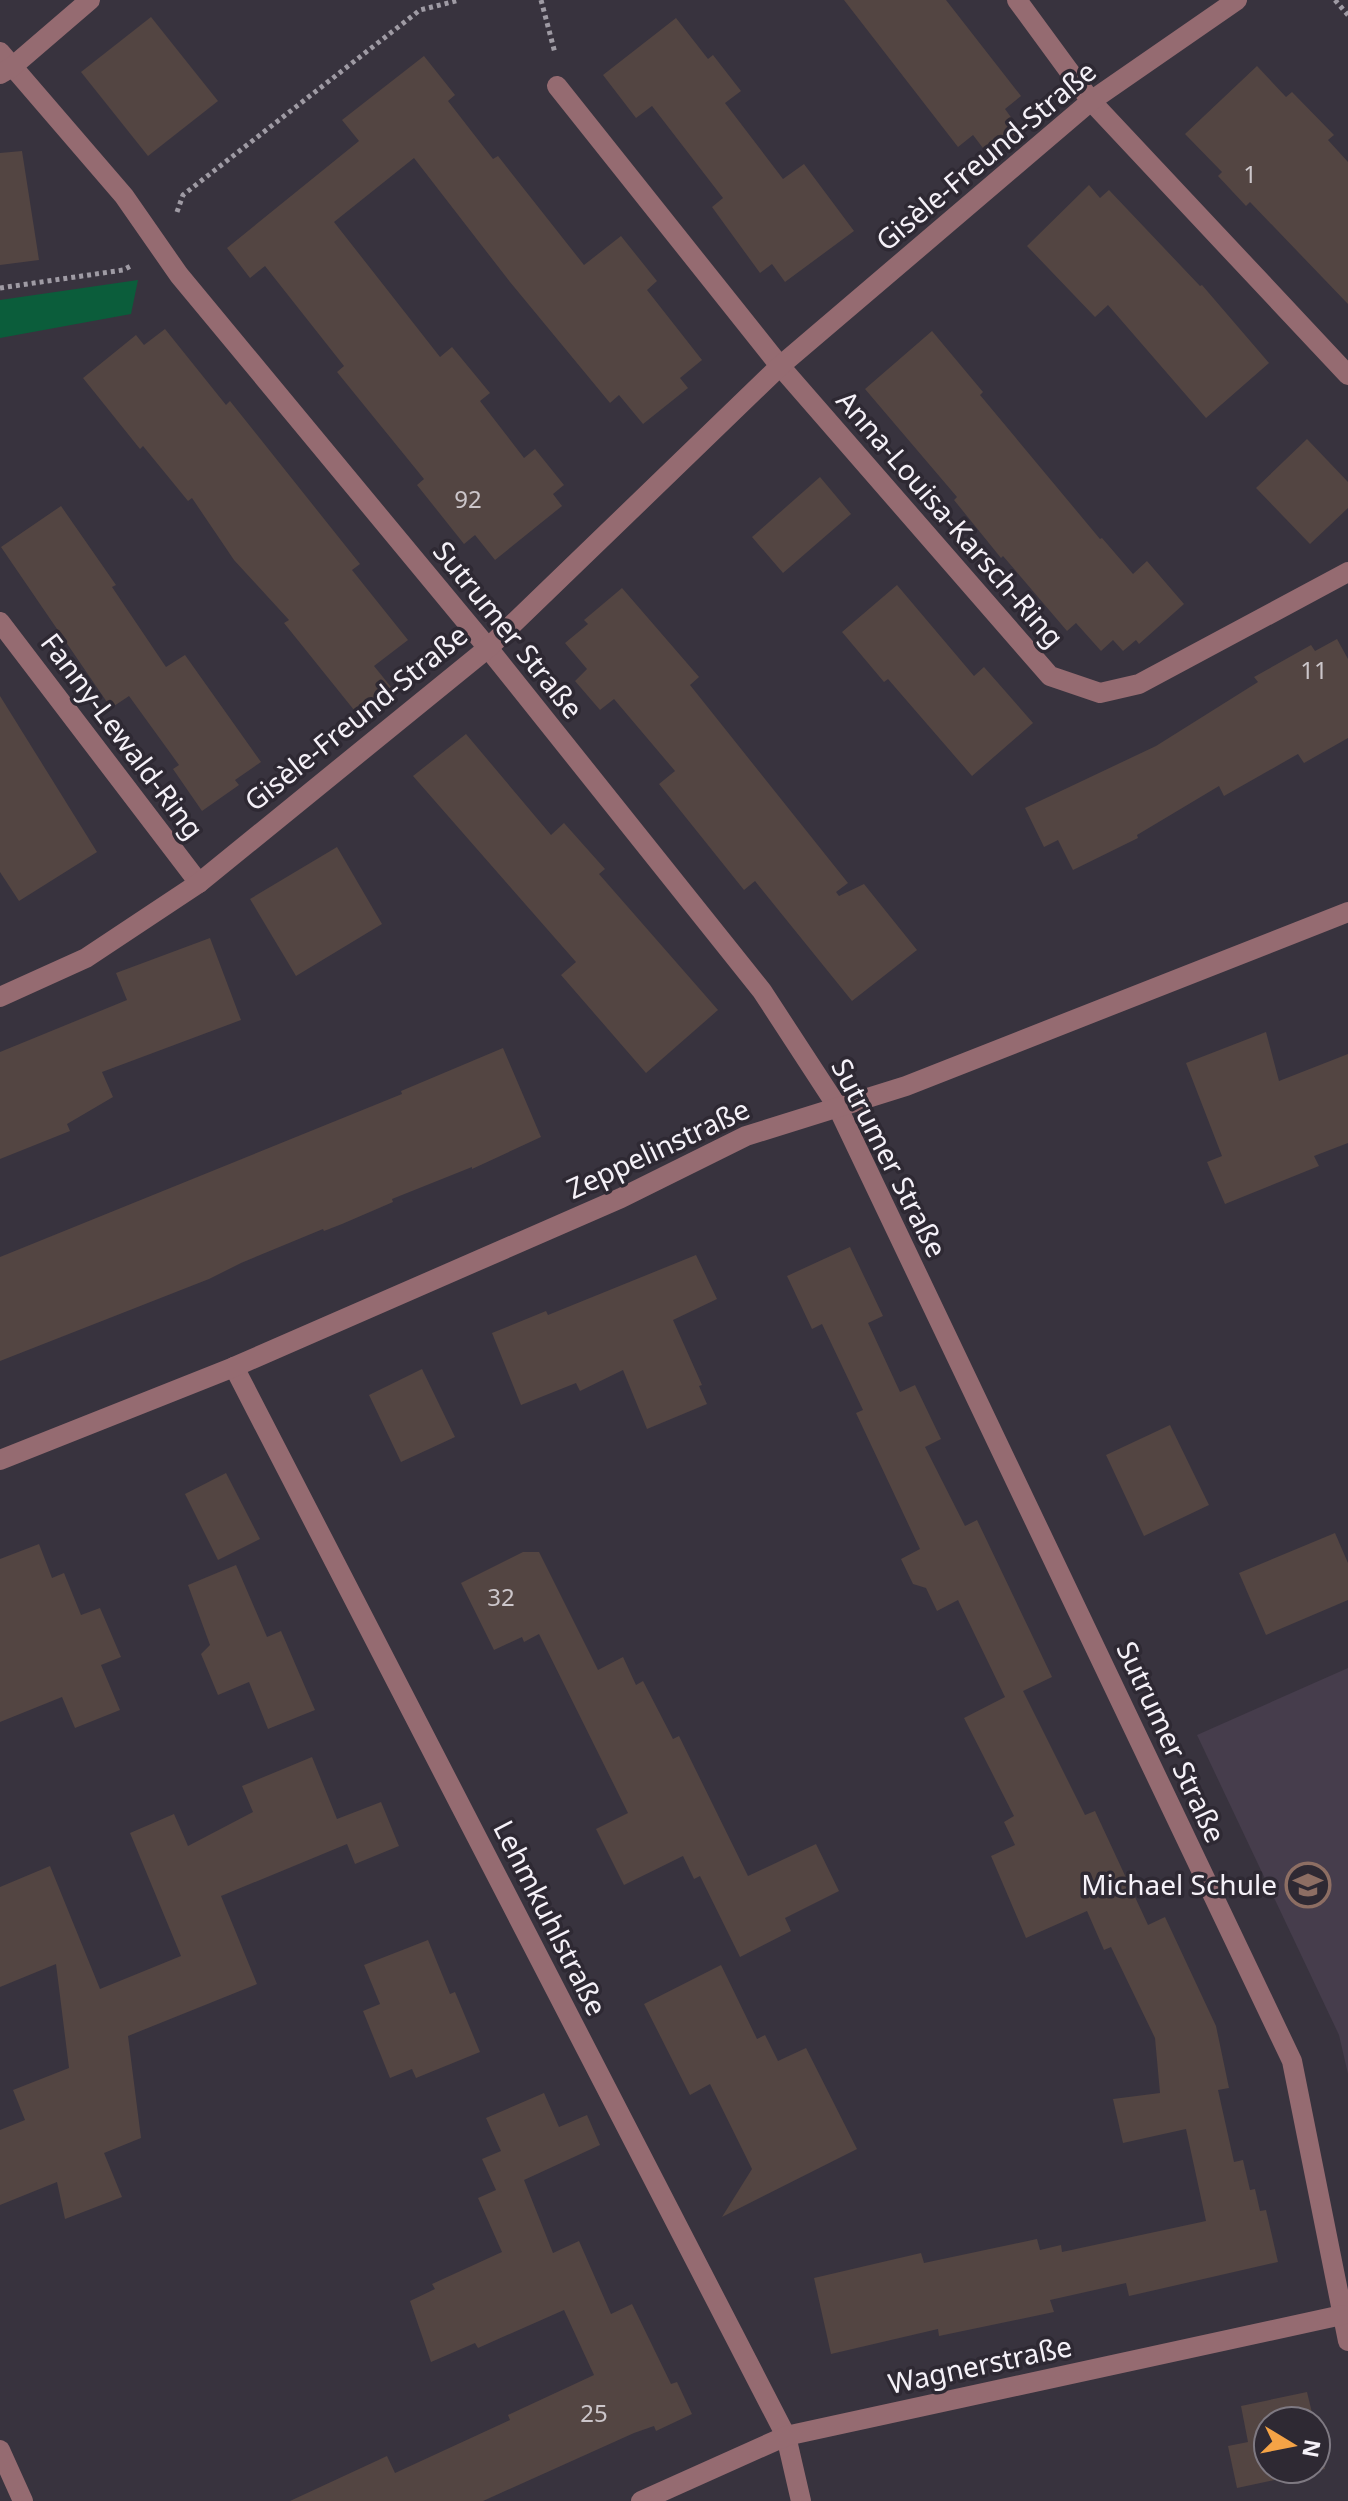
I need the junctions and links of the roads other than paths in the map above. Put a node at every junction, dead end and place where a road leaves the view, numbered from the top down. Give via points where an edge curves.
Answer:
1 (90, 0) edge
2 (1017, 0) edge
3 (1237, 0) edge
4 (4, 64) edge
5 (557, 86) road end
6 (1091, 101) junction
7 (780, 366) junction
8 (1348, 375) edge
9 (1348, 572) edge
10 (0, 622) edge
11 (488, 648) junction
12 (199, 883) junction
13 (1348, 912) edge
14 (0, 997) edge
15 (837, 1106) junction
16 (234, 1367) junction
17 (0, 1460) edge
18 (1342, 2315) junction
19 (1348, 2341) edge
20 (786, 2436) junction
21 (0, 2450) edge
22 (23, 2501) edge
23 (641, 2501) edge
24 (801, 2501) edge

1 - 4 street
2 - 6 street
3 - 6 street, Gisèle-Freund-Straße
4 - 11 street, Sutrumer Straße via 124,196 179,275
5 - 7 street
6 - 7 street, Gisèle-Freund-Straße
6 - 8 street
7 - 9 street, Anna-Louisa-Karsch-Ring via 1050,676 1100,693 1139,684
7 - 11 street, Gisèle-Freund-Straße
10 - 12 street, Fanny-Lewald-Ring
11 - 12 street, Gisèle-Freund-Straße
11 - 15 street, Sutrumer Straße via 762,991
12 - 14 street, Gisèle-Freund-Straße via 86,958
13 - 15 street, Zeppelinstraße via 906,1086
15 - 16 street, Zeppelinstraße via 746,1136 621,1198
15 - 18 street, Sutrumer Straße via 1292,2061
16 - 17 street, Zeppelinstraße
16 - 20 street, Lehmkuhlstraße
18 - 19 street, Sutrumer Straße
18 - 20 street, Wagnerstraße
20 - 23 street, Wagnerstraße
20 - 24 street, Lehmkuhlstraße
21 - 22 street

